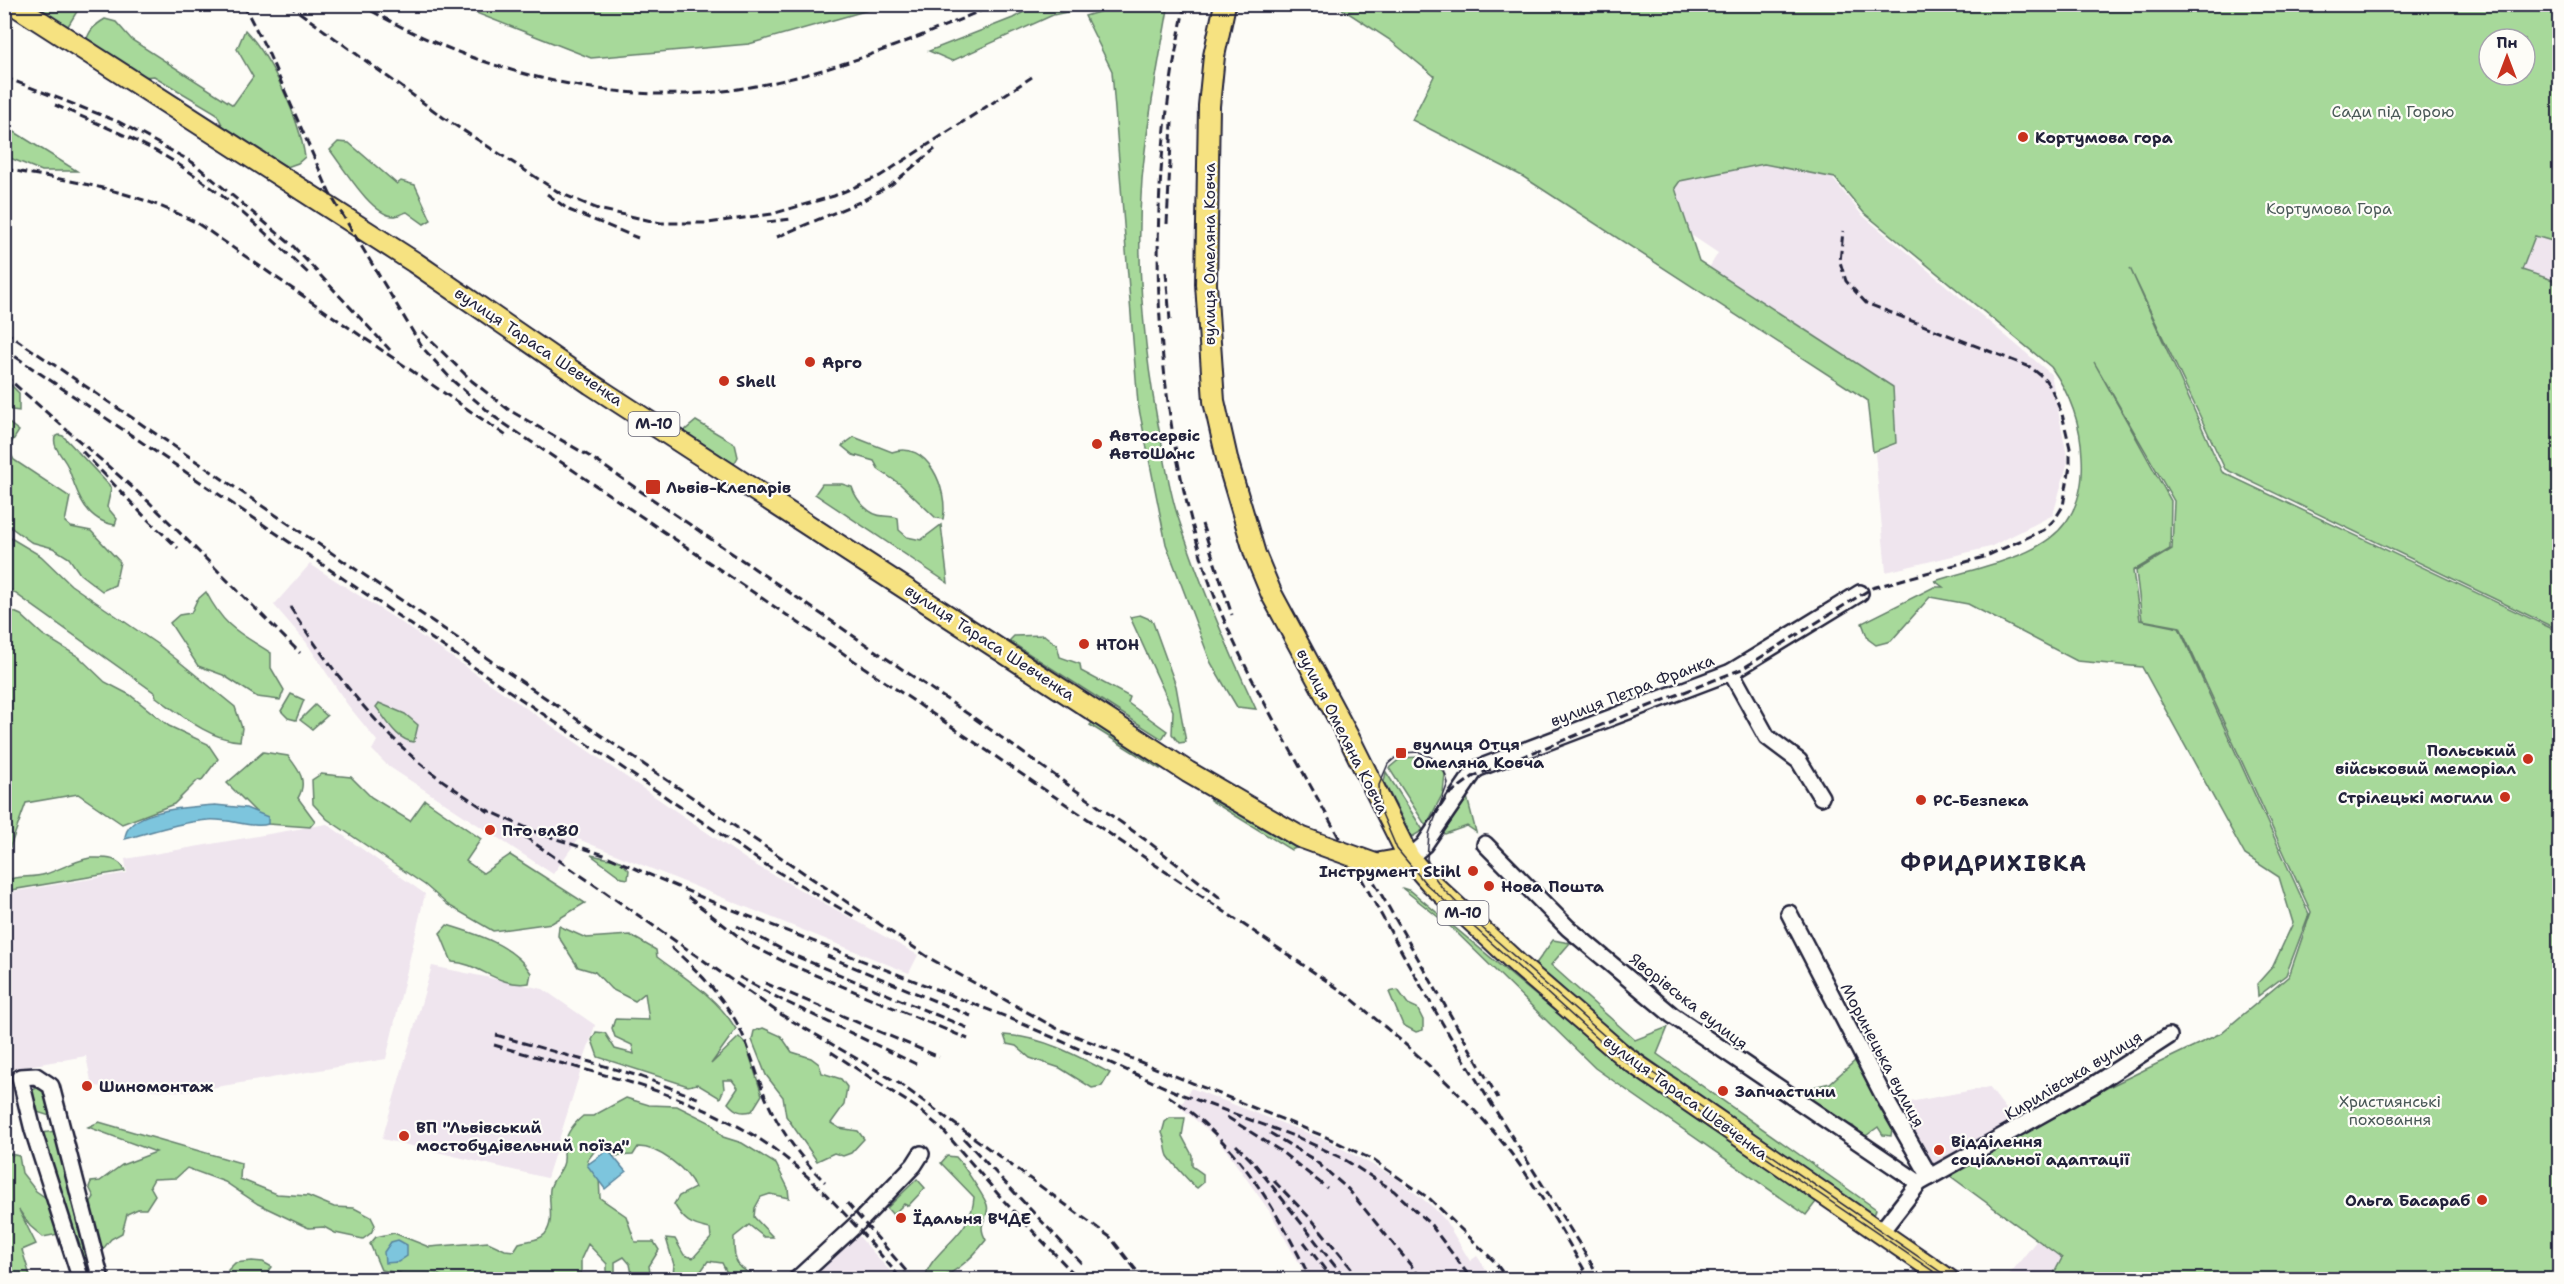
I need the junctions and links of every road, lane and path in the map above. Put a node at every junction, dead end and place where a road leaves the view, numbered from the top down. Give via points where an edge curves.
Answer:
1 (13, 4) edge
2 (1225, 4) edge
3 (1860, 593) dead end
4 (1731, 672) junction
5 (1821, 797) dead end
6 (1485, 844) dead end
7 (1409, 858) junction
8 (1789, 914) dead end
9 (2169, 1036) dead end
10 (921, 1154) dead end
11 (1924, 1180) junction
12 (1880, 1233) junction
13 (81, 1280) edge
14 (101, 1280) edge
15 (796, 1280) edge
16 (1949, 1280) edge

1 - 7 main road, вулиця Тараса Шевченка / М-10, bridge via 414,262 591,384 1188,772 1300,837 1375,864
2 - 7 main road, вулиця Омеляна Ковча via 1209,106 1206,284 1214,401 1248,531 1272,595
3 - 4 street, вулиця Петра Франка
4 - 5 street via 1767,737 1799,761
4 - 7 street, вулиця Петра Франка via 1476,769 1424,845
6 - 11 street, Яворівська вулиця via 1568,928 1672,1015
7 - 12 main road, вулиця Тараса Шевченка / М-10 via 1520,966 1625,1057
8 - 11 street, Моринецька вулиця
9 - 11 street, Кирилівська вулиця via 2092,1086
10 - 15 street via 865,1215
11 - 12 street
12 - 16 main road, вулиця Тараса Шевченка / М-10
13 - 14 street via 20,1077 36,1076 51,1086

